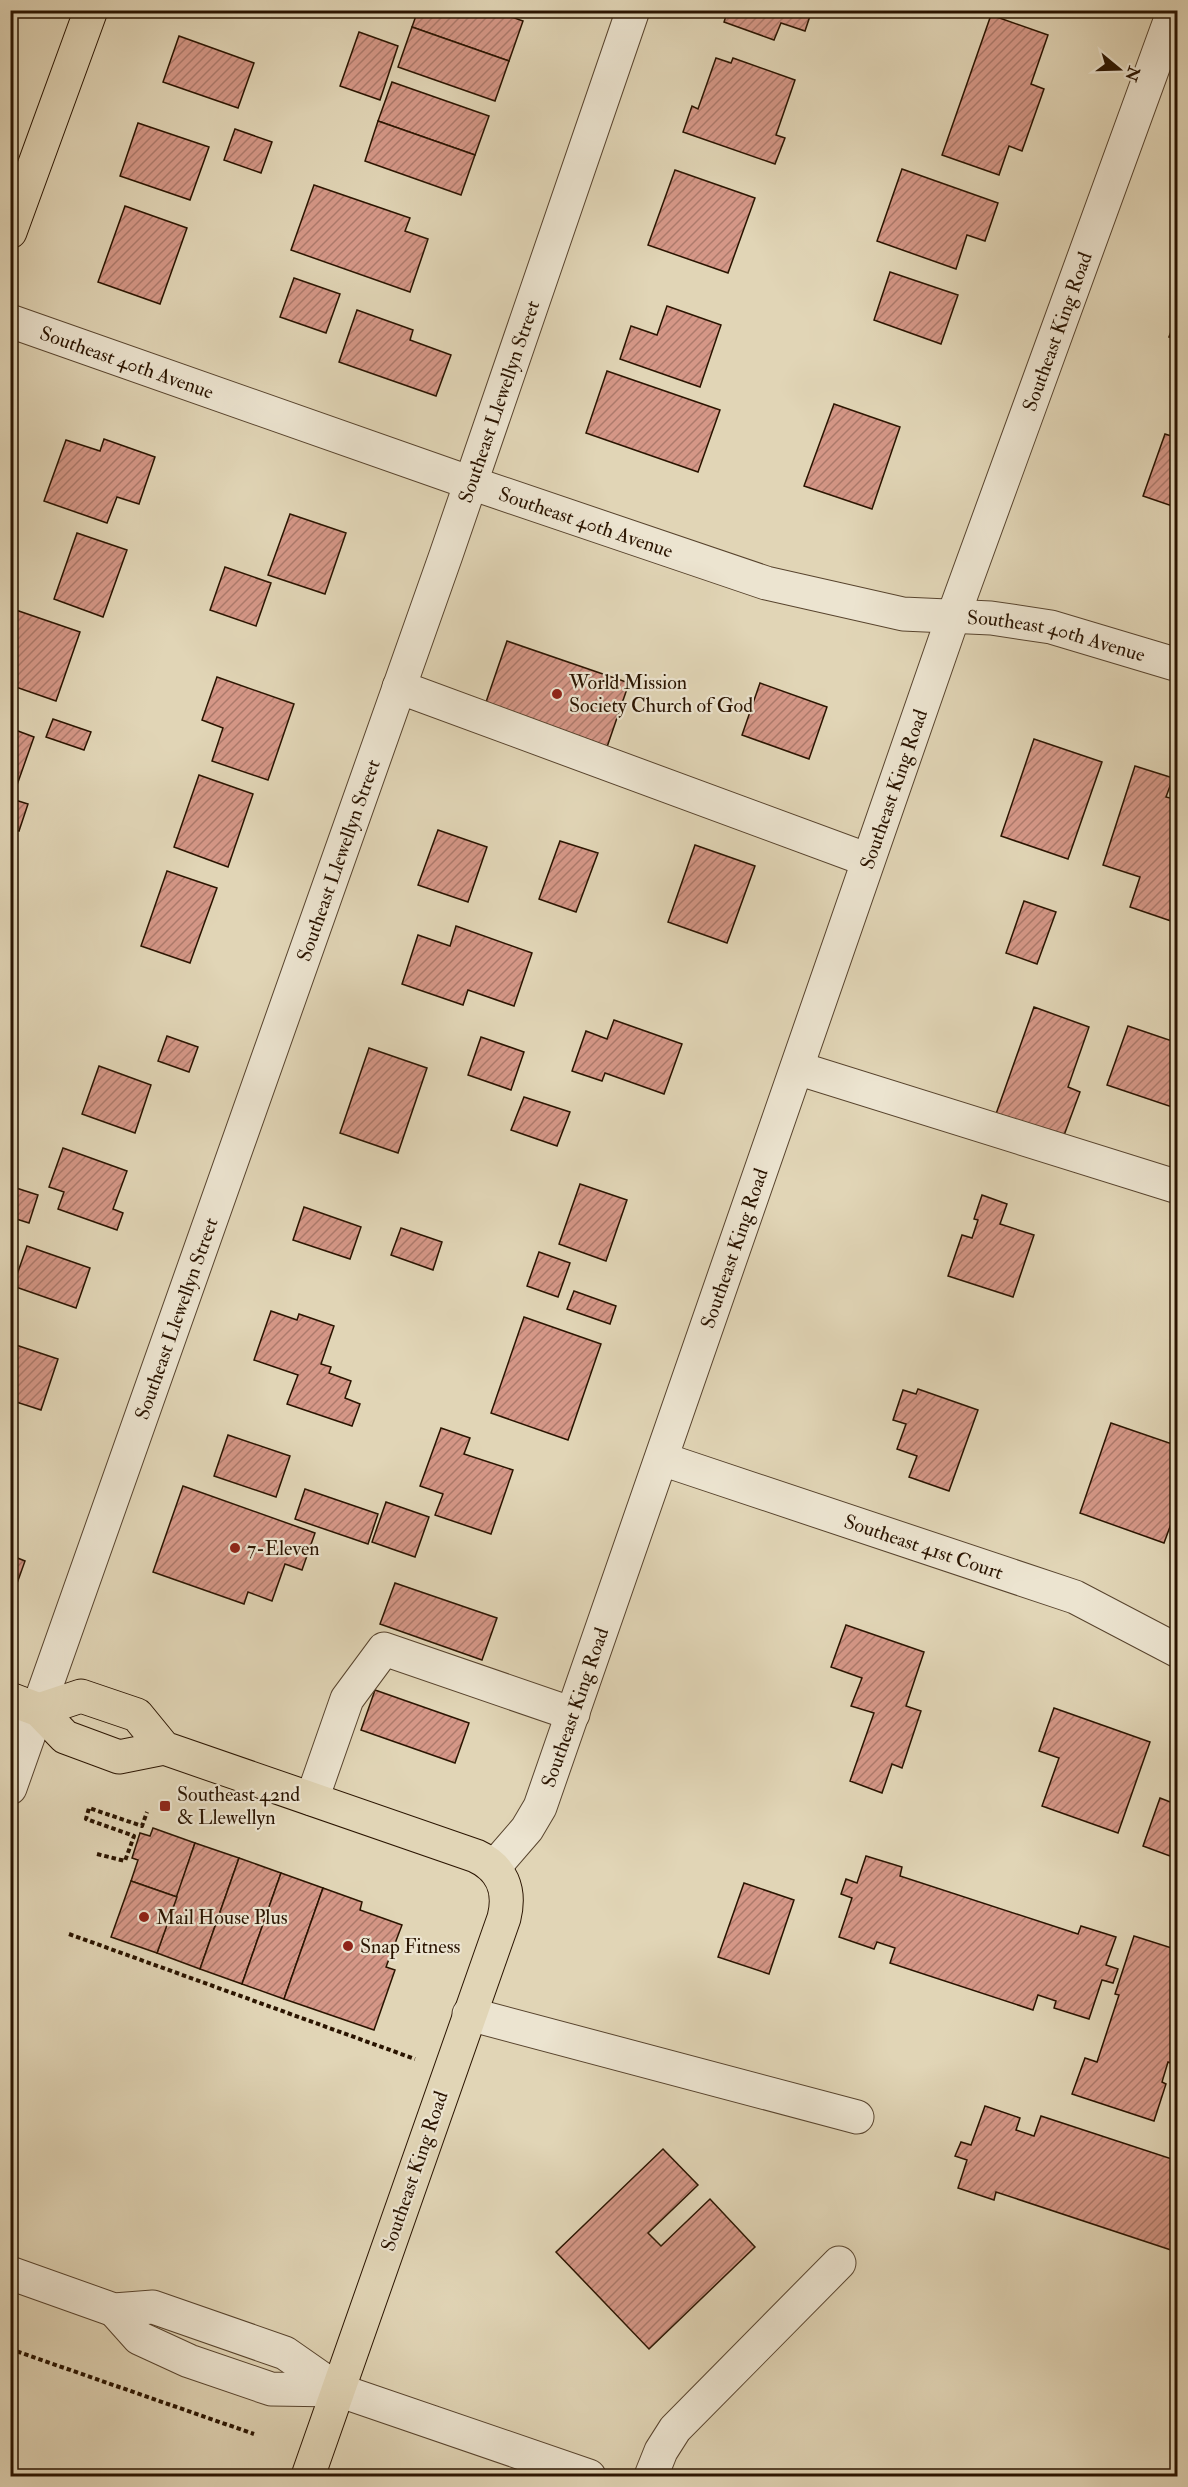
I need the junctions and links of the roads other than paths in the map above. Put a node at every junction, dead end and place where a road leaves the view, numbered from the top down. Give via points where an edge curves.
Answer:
1 (91, 10) edge
2 (633, 10) edge
3 (1174, 10) edge
4 (10, 232) edge
5 (10, 321) edge
6 (471, 483) junction
7 (953, 617) junction
8 (1178, 665) edge
9 (399, 687) junction
10 (868, 860) junction
11 (797, 1068) junction
12 (1178, 1187) edge
13 (662, 1459) junction
14 (1178, 1651) edge
15 (25, 1705) edge
16 (573, 1714) junction
17 (164, 1748) junction
18 (10, 1788) edge
19 (312, 1799) junction
20 (495, 1866) junction
21 (469, 2014) junction
22 (857, 2117) dead end
23 (838, 2262) dead end
24 (10, 2273) edge
25 (338, 2390) junction
26 (308, 2476) edge
27 (589, 2476) edge
28 (651, 2476) edge

1 - 4 main road
2 - 6 street, Southeast Llewellyn Street
3 - 7 street, Southeast King Road
5 - 6 street, Southeast 40th Avenue
6 - 7 street, Southeast 40th Avenue via 766,583 873,609
6 - 9 street, Southeast Llewellyn Street
7 - 8 street, Southeast 40th Avenue via 1051,627
7 - 10 street, Southeast King Road
9 - 10 street
9 - 15 street, Southeast Llewellyn Street
10 - 11 street, Southeast King Road
11 - 12 street
11 - 13 street, Southeast King Road
13 - 14 street, Southeast 41st Court via 1075,1597
13 - 16 street, Southeast King Road
15 - 17 main road via 65,1737 119,1757
15 - 17 main road via 81,1696 137,1715
15 - 18 street, Southeast Llewellyn Street
16 - 19 street via 384,1649 347,1699
16 - 20 street, Southeast King Road via 540,1807
17 - 19 main road
19 - 20 main road
20 - 21 main road, Southeast King Road via 503,1879 506,1911
21 - 22 street
21 - 25 main road, Southeast King Road
23 - 28 street via 675,2429
24 - 25 street via 114,2310 153,2307 285,2353
25 - 26 main road, Southeast King Road
25 - 27 street

